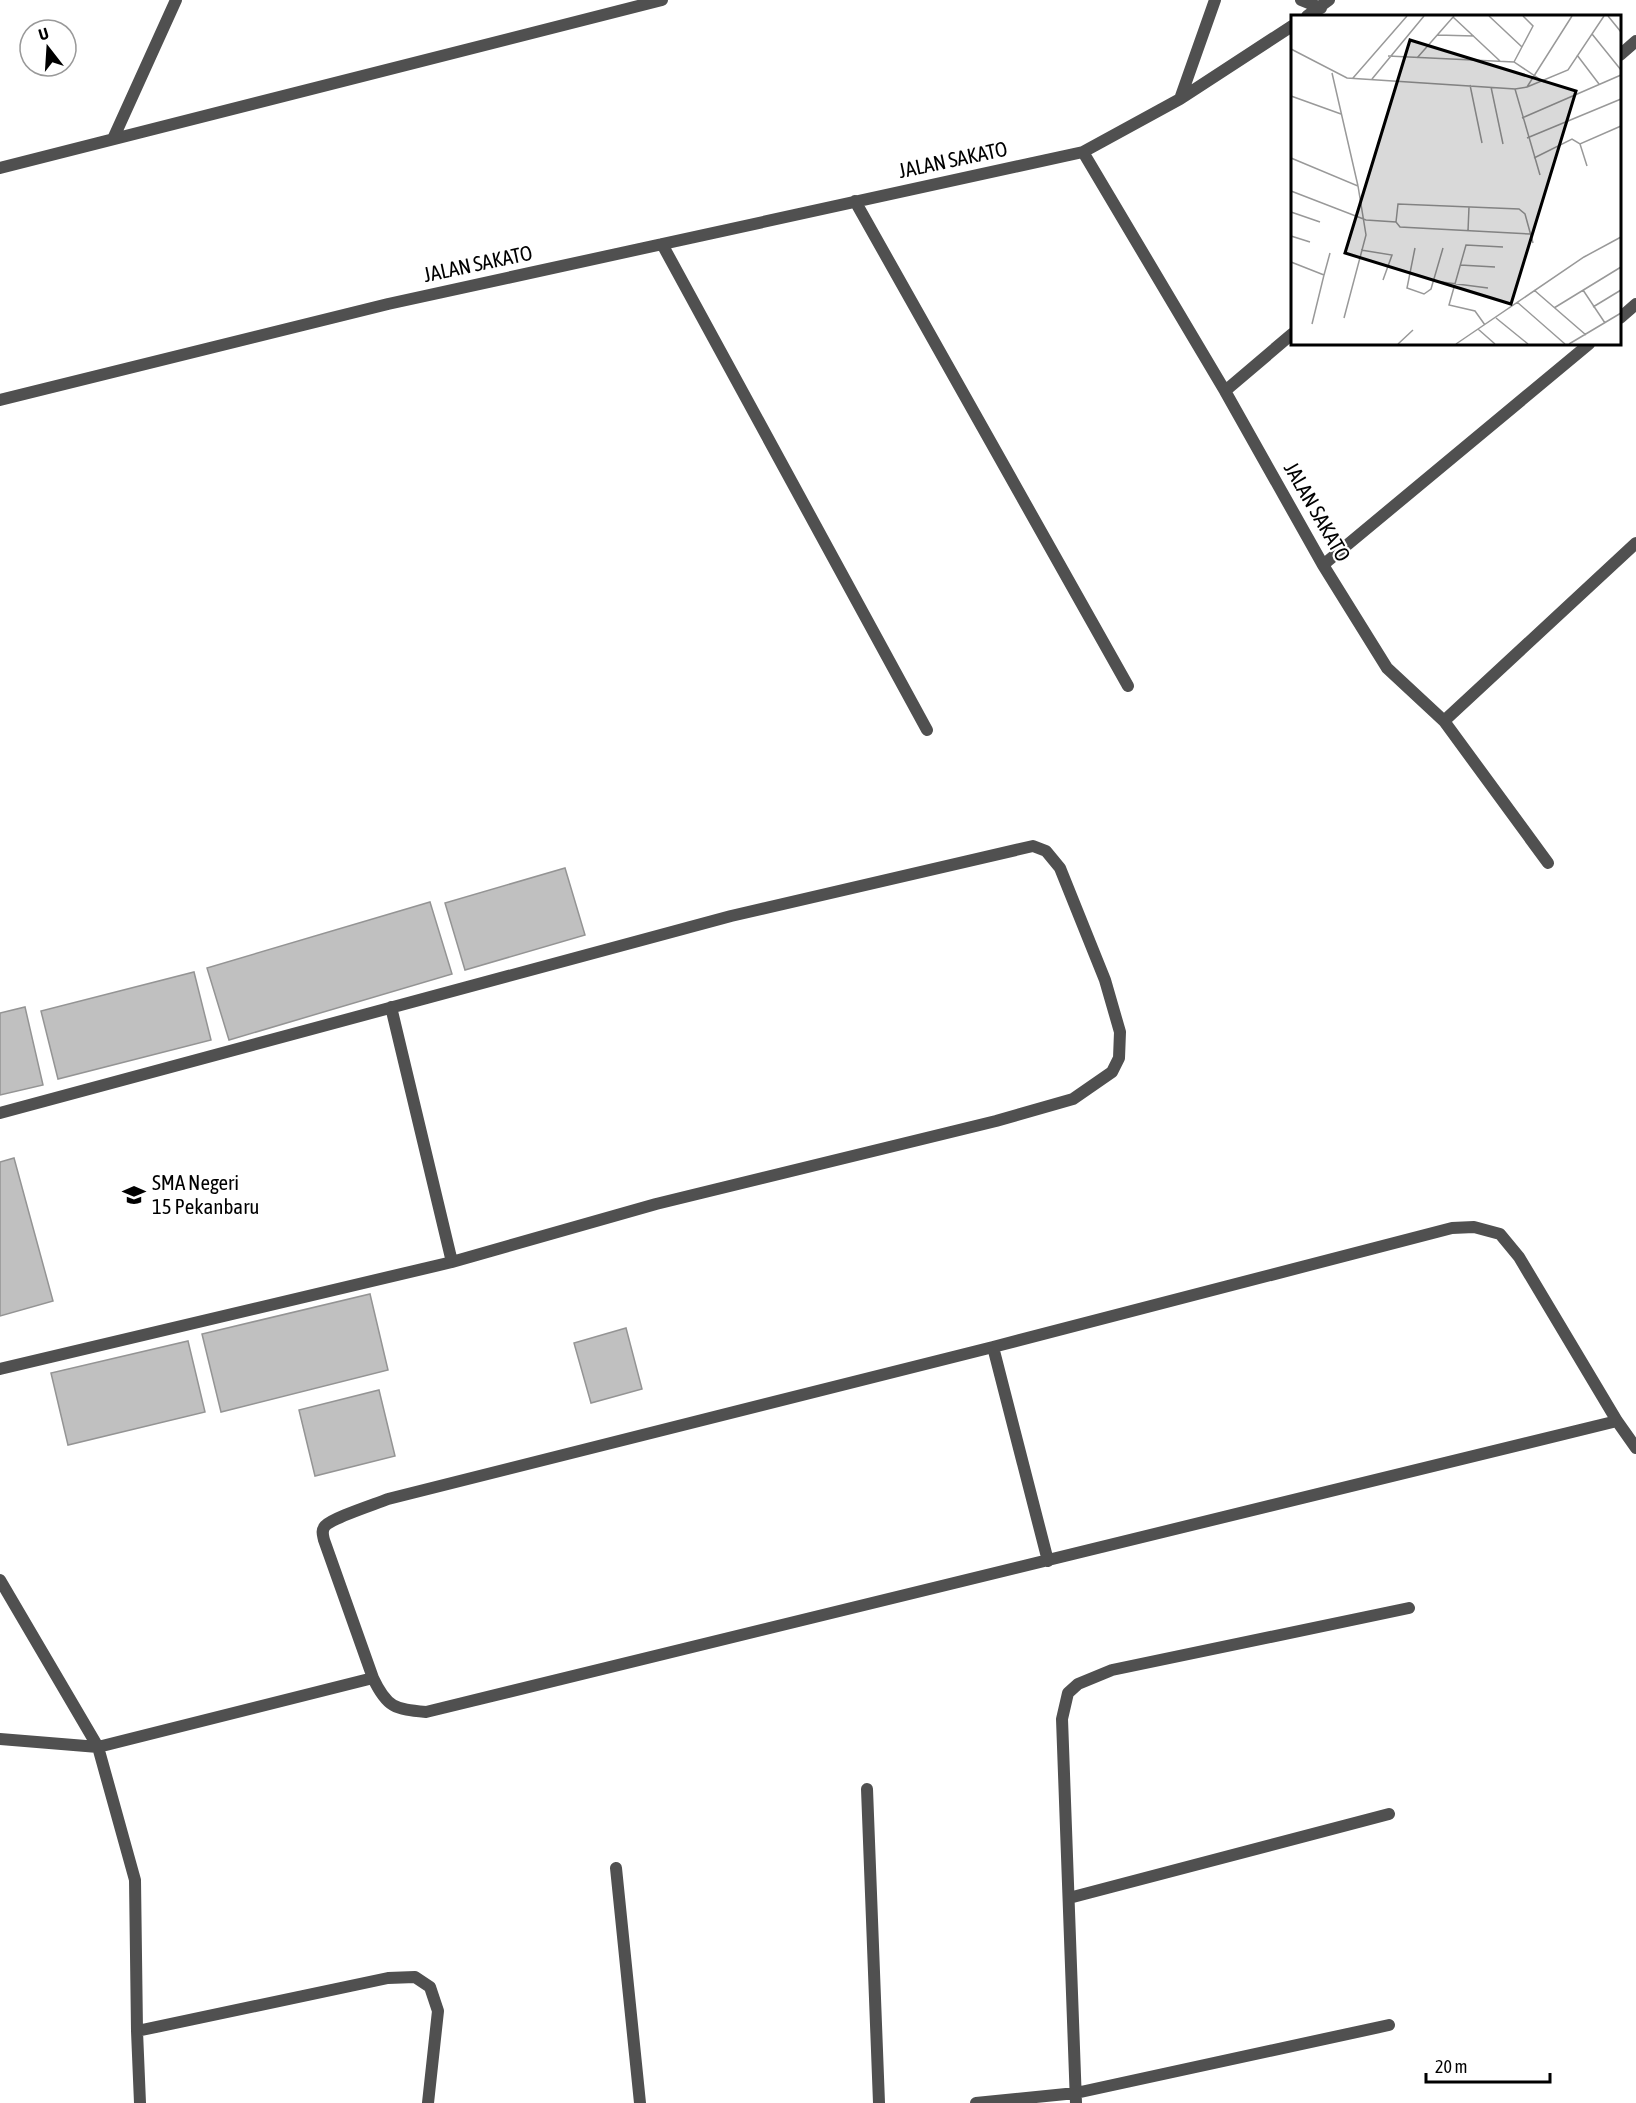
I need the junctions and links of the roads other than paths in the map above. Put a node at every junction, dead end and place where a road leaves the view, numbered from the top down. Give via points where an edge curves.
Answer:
1 (176, 0) edge
2 (662, 0) edge
3 (1215, 0) edge
4 (1301, 0) edge
5 (1325, 4) edge
6 (1308, 15) edge
7 (1291, 27) edge
8 (1636, 40) edge
9 (1621, 54) edge
10 (1180, 99) junction
11 (113, 139) junction
12 (1083, 152) junction
13 (0, 168) edge
14 (855, 201) junction
15 (662, 244) junction
16 (1636, 304) edge
17 (1621, 317) edge
18 (1291, 336) edge
19 (1588, 345) edge
20 (1225, 391) junction
21 (0, 400) edge
22 (1636, 543) edge
23 (1323, 564) junction
24 (1128, 686) dead end
25 (1444, 721) junction
26 (927, 730) dead end
27 (1548, 863) dead end
28 (391, 1007) junction
29 (0, 1113) edge
30 (452, 1262) junction
31 (993, 1347) junction
32 (0, 1369) edge
33 (1617, 1421) junction
34 (1636, 1448) edge
35 (1048, 1561) junction
36 (0, 1580) edge
37 (1409, 1608) dead end
38 (373, 1678) junction
39 (0, 1739) edge
40 (98, 1747) junction
41 (867, 1789) dead end
42 (1389, 1814) dead end
43 (616, 1868) dead end
44 (1069, 1898) junction
45 (1389, 2025) dead end
46 (137, 2031) junction
47 (1076, 2098) edge
48 (140, 2103) edge
49 (428, 2103) edge
50 (640, 2103) edge
51 (879, 2103) edge
52 (976, 2103) edge

1 - 11 street
2 - 11 street
3 - 10 street
4 - 5 street
5 - 6 street
7 - 10 street
8 - 9 street
10 - 12 street
11 - 13 street
12 - 14 street, JALAN SAKATO
12 - 20 street, JALAN SAKATO
14 - 15 street, JALAN SAKATO
14 - 24 street
15 - 21 street, JALAN SAKATO via 388,304
15 - 26 street
16 - 17 street
18 - 20 street
19 - 23 street
20 - 23 street, JALAN SAKATO
22 - 25 street
23 - 25 street, JALAN SAKATO via 1387,668
25 - 27 street, JALAN SAKATO
28 - 29 street
28 - 30 street
28 - 30 street via 731,916 1033,846 1046,851 1060,868 1105,980 1120,1032 1119,1058 1112,1072 1073,1099 656,1204
30 - 32 street
31 - 33 street via 1452,1228 1474,1227 1500,1234 1519,1257
31 - 35 street
31 - 38 street via 388,1499 327,1524 324,1540
33 - 34 street
33 - 35 street
35 - 38 street via 426,1712 389,1704
36 - 40 street
37 - 44 street via 1113,1670 1078,1684 1068,1693 1062,1719
38 - 40 street
39 - 40 street
40 - 46 street via 135,1880
41 - 51 street
42 - 44 street
43 - 50 street
44 - 47 street
45 - 47 street
46 - 48 street
46 - 49 street via 388,1978 415,1977 430,1987 438,2011
47 - 52 street

